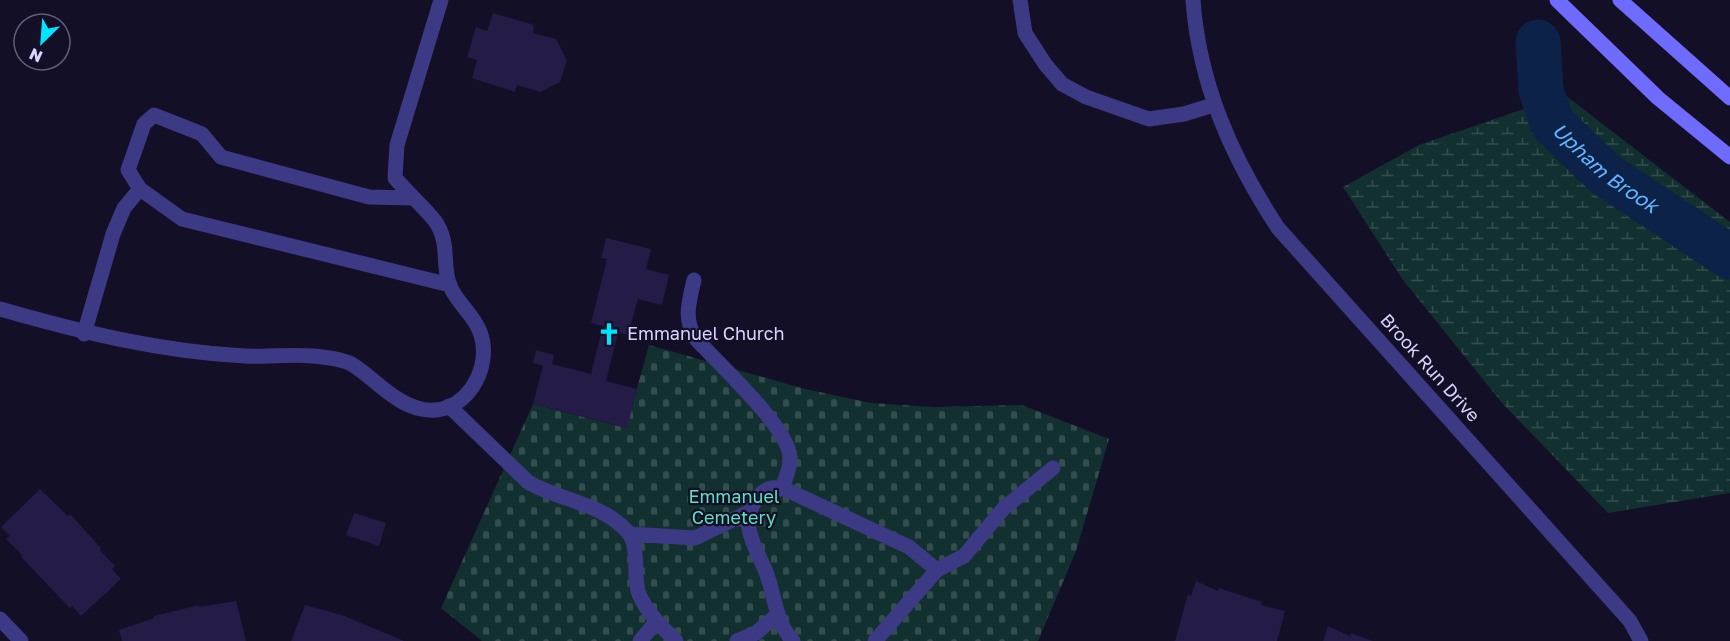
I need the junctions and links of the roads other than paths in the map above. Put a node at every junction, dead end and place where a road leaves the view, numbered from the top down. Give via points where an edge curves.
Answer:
1 (441, 0) edge
2 (1020, 0) edge
3 (1193, 0) edge
4 (1557, 0) edge
5 (1620, 0) edge
6 (1730, 98) edge
7 (1213, 105) junction
8 (1730, 157) edge
9 (140, 189) junction
10 (412, 198) junction
11 (694, 279) dead end
12 (450, 285) junction
13 (0, 309) edge
14 (84, 334) junction
15 (449, 406) junction
16 (1053, 468) dead end
17 (782, 488) junction
18 (749, 512) junction
19 (629, 534) junction
20 (937, 570) junction
21 (778, 614) junction
22 (0, 619) edge
23 (656, 622) junction
24 (21, 641) edge
25 (640, 641) edge
26 (676, 641) edge
27 (737, 641) edge
28 (793, 641) edge
29 (875, 641) edge
30 (1641, 641) edge

1 - 10 street via 397,146 395,178
2 - 7 street via 1025,33 1045,64 1070,89 1149,119
3 - 7 street, Brook Run Drive via 1195,30
4 - 8 main road via 1658,98
5 - 6 main road
7 - 30 street, Brook Run Drive via 1245,174 1278,228 1630,621
9 - 10 street via 128,170 144,124 154,115 202,134 221,157 369,197
9 - 12 street via 182,219
9 - 14 street via 124,208 113,234
10 - 12 street via 434,221 446,242
11 - 17 street via 686,318 688,327 768,416 786,443 790,457
12 - 15 street via 480,330 485,349 474,384 463,400
13 - 14 street
14 - 15 street via 244,356 314,356 351,364 400,399 422,409
15 - 19 street via 528,482 598,509
16 - 20 street via 1004,508 964,556
17 - 18 street via 773,486 764,491
17 - 20 street via 909,547
18 - 19 street via 695,538
18 - 21 street via 747,526
19 - 23 street via 639,593
20 - 29 street
21 - 27 street via 756,633
21 - 28 street
22 - 24 street
23 - 25 street
23 - 26 street

